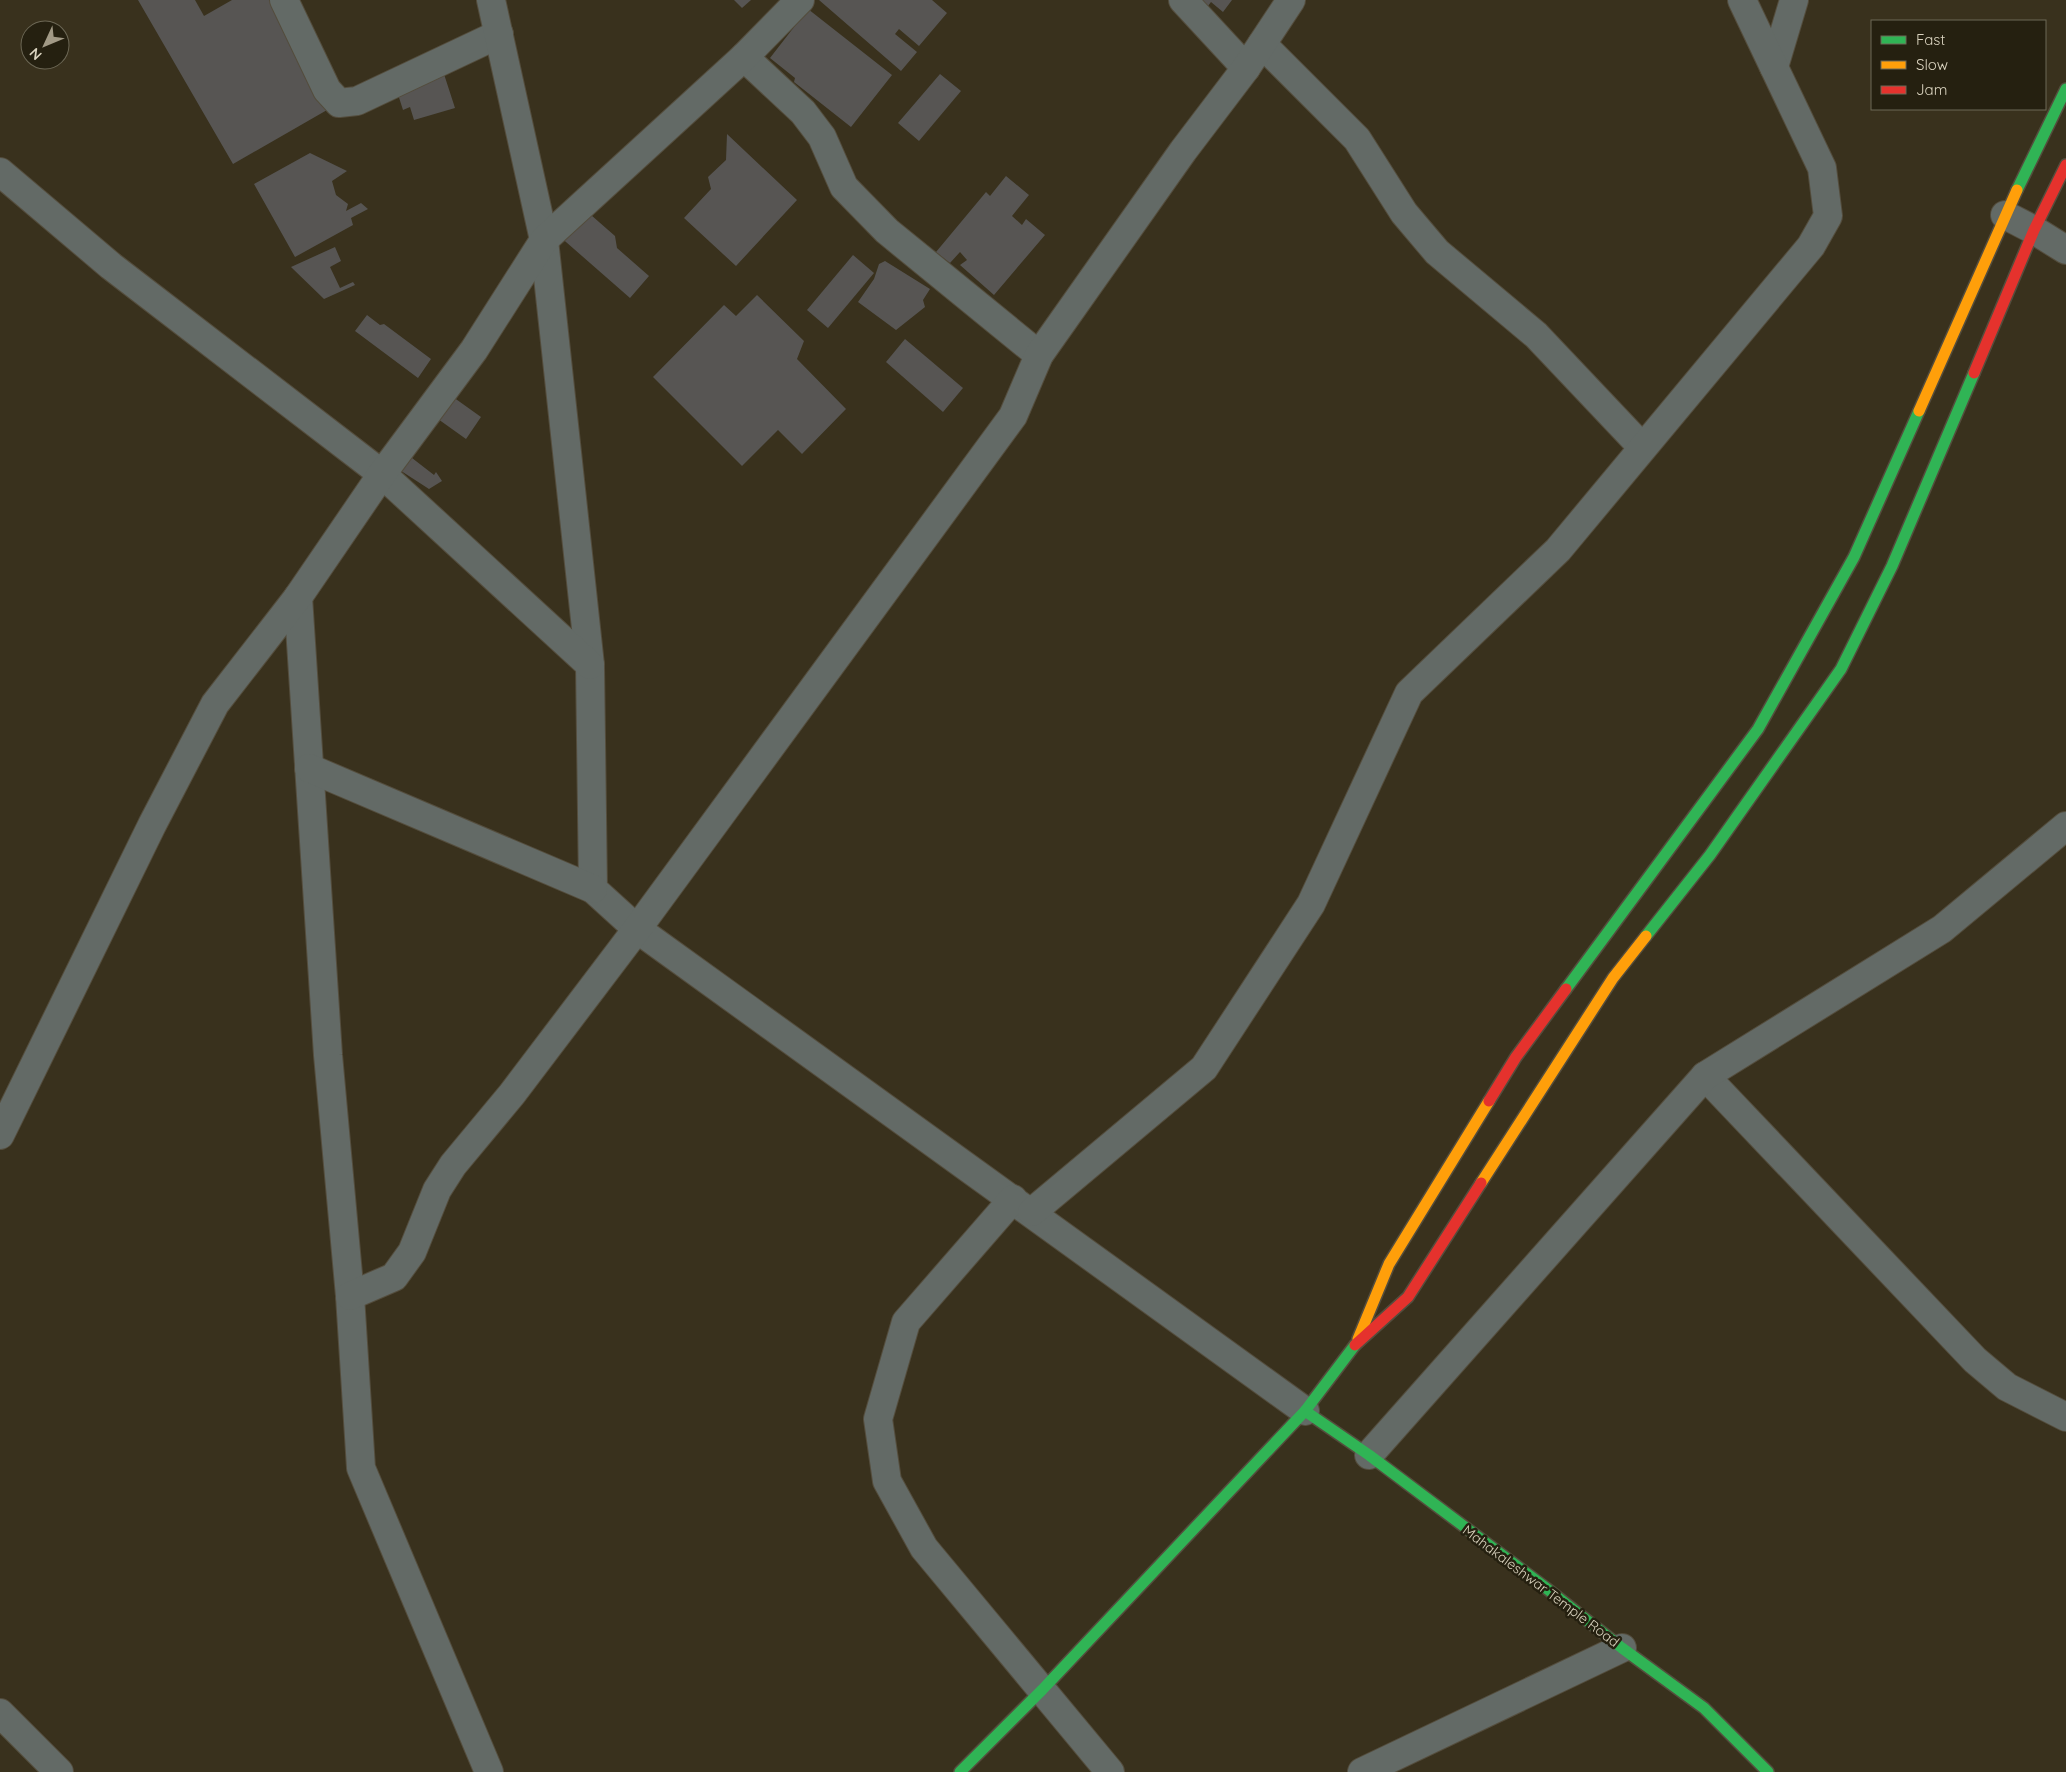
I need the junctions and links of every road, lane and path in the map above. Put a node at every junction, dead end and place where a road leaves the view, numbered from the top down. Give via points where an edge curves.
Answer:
1 (284, 0) edge
2 (491, 0) edge
3 (800, 0) edge
4 (1183, 0) edge
5 (1291, 0) edge
6 (1742, 0) edge
7 (1794, 0) edge
8 (499, 34) junction
9 (1262, 44) junction
10 (744, 57) junction
11 (1774, 67) junction
12 (1246, 68) junction
13 (2066, 89) edge
14 (2066, 165) edge
15 (0, 172) edge
16 (2005, 215) junction
17 (2034, 230) junction
18 (544, 240) junction
19 (2066, 250) edge
20 (1039, 354) junction
21 (1642, 447) junction
22 (382, 474) junction
23 (298, 597) junction
24 (590, 665) junction
25 (308, 768) junction
26 (2066, 826) edge
27 (593, 889) junction
28 (637, 929) junction
29 (1706, 1076) junction
30 (0, 1135) edge
31 (1022, 1206) junction
32 (350, 1296) junction
33 (1355, 1345) junction
34 (1305, 1411) junction
35 (2066, 1416) edge
36 (1369, 1455) junction
37 (1622, 1648) junction
38 (1042, 1690) junction
39 (0, 1713) edge
40 (59, 1772) edge
41 (489, 1772) edge
42 (960, 1772) edge
43 (1110, 1772) edge
44 (1362, 1772) edge
45 (1768, 1772) edge

1 - 8 street via 327,90 339,103 357,101
2 - 8 street
3 - 10 street
4 - 12 street
5 - 9 street
6 - 11 street
7 - 11 street
8 - 18 street
9 - 12 street
9 - 21 street via 1357,139 1404,213 1437,252 1536,336
10 - 18 street
10 - 20 street via 803,112 822,137 844,187 887,231
11 - 21 street via 1822,168 1828,216 1811,246
12 - 20 street
13 - 16 street
14 - 17 street
15 - 22 street via 111,266
16 - 17 street
16 - 33 street via 1854,557 1758,729 1516,1057 1389,1264
17 - 19 street
17 - 33 street via 1892,566 1841,669 1710,855 1612,978 1408,1297
18 - 22 street via 474,350
18 - 24 street
20 - 28 street via 1013,416
21 - 31 street via 1558,550 1409,693 1311,904 1204,1068
22 - 23 street
22 - 24 street
23 - 25 street
23 - 30 street via 215,704
24 - 27 street
25 - 27 street
25 - 32 street via 328,1055
26 - 29 street via 1942,929
27 - 28 street
28 - 31 street
28 - 32 street via 512,1094 453,1164 437,1190 412,1252 394,1277
29 - 35 street via 1975,1360 2007,1387
29 - 36 street
31 - 34 street
31 - 38 street via 906,1322 878,1419 887,1481 924,1548
32 - 41 street via 361,1468
33 - 34 street
34 - 36 street, Mahakaleshwar Temple Road
34 - 38 street
36 - 37 street, Mahakaleshwar Temple Road
37 - 44 street
37 - 45 street, Mahakaleshwar Temple Road via 1704,1708
38 - 42 street
38 - 43 street
39 - 40 street

